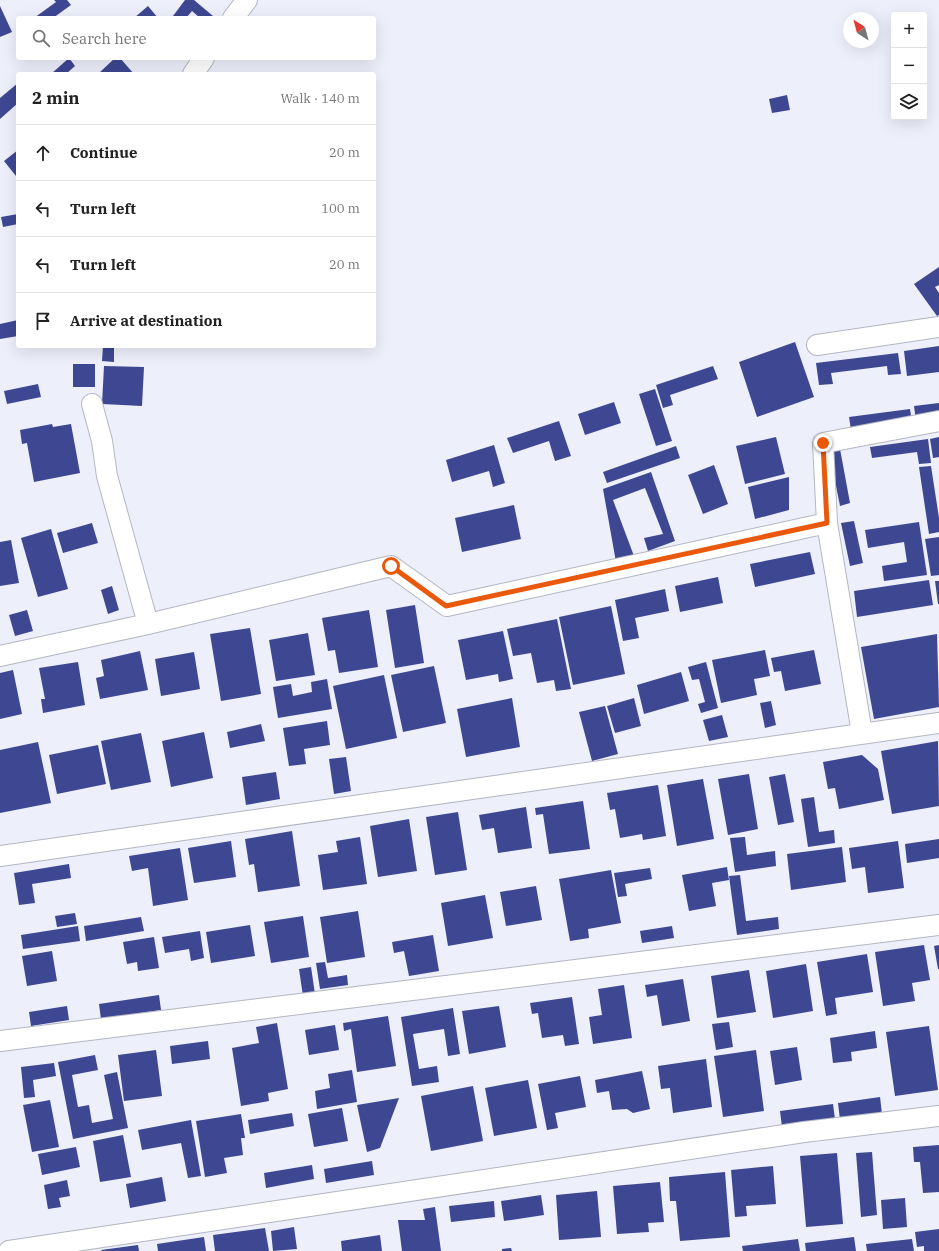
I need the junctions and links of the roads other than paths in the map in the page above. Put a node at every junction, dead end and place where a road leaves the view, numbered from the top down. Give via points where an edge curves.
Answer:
1 (247, 0) edge
2 (235, 16) edge
3 (203, 60) edge
4 (194, 72) edge
5 (939, 327) edge
6 (817, 345) dead end
7 (92, 404) dead end
8 (939, 421) edge
9 (827, 523) junction
10 (148, 624) junction
11 (0, 656) edge
12 (939, 724) edge
13 (862, 733) junction
14 (0, 856) edge
15 (939, 925) edge
16 (0, 1040) edge
17 (939, 1116) edge
18 (9, 1251) edge

1 - 2 street
3 - 4 street
5 - 6 street
7 - 10 street via 102,441 107,476
8 - 9 street via 823,443
9 - 10 street via 446,606 391,566
9 - 13 street
10 - 11 street
12 - 13 street
13 - 14 street
15 - 16 street
17 - 18 street via 804,1132

